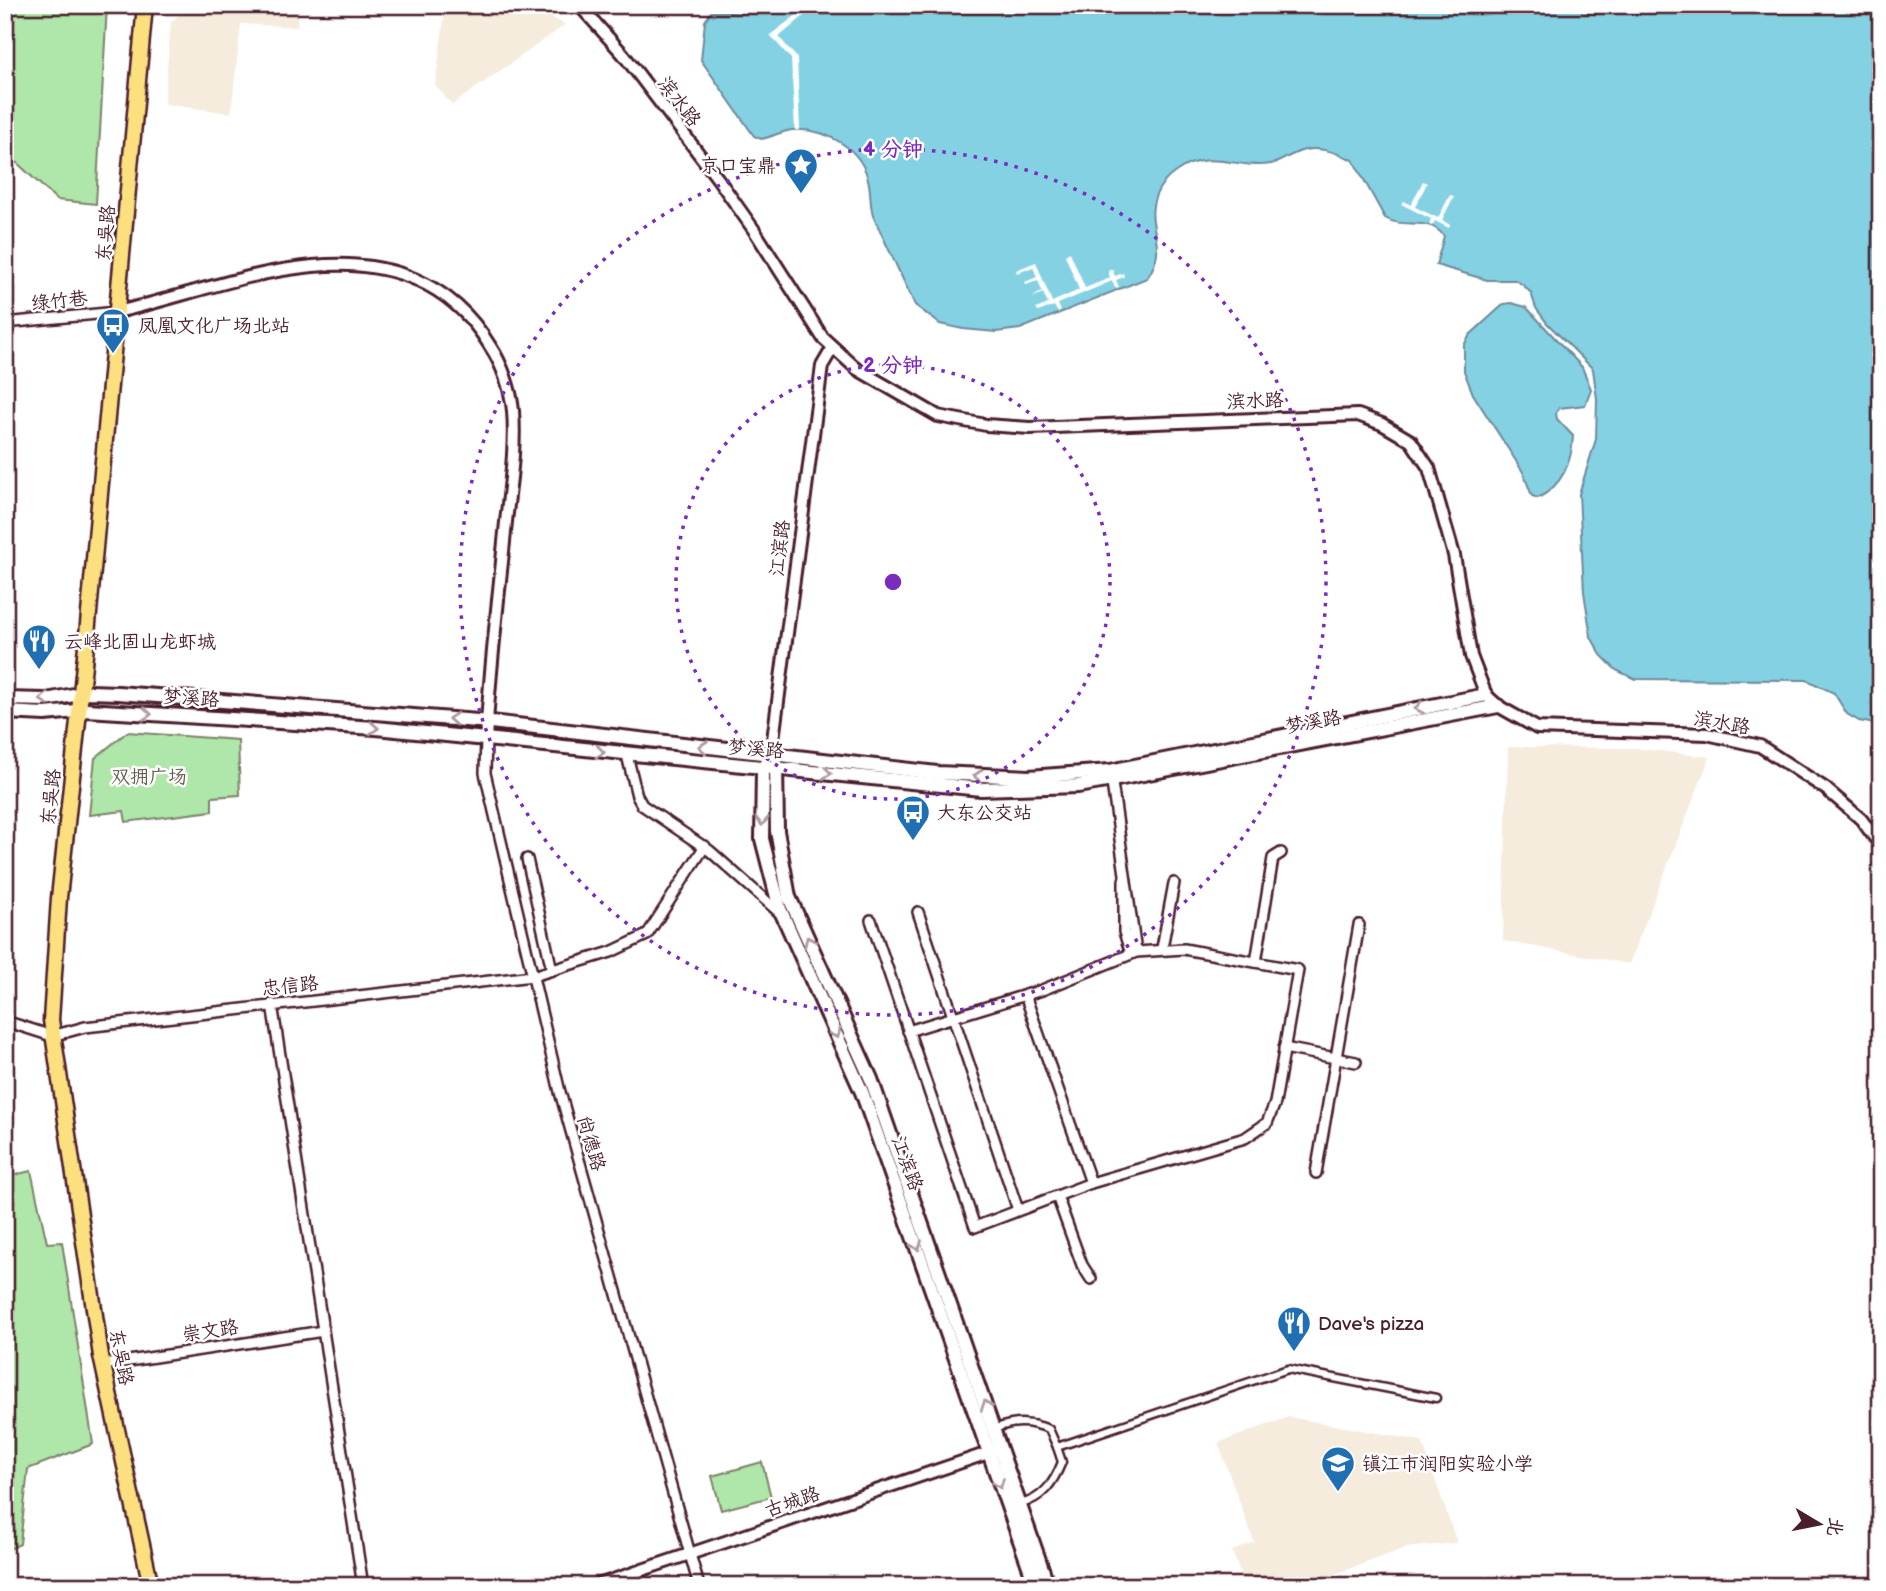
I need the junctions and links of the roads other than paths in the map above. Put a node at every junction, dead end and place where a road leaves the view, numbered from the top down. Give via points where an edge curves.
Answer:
1 (145, 5) edge
2 (152, 5) edge
3 (579, 5) edge
4 (121, 311) junction
5 (5, 323) edge
6 (832, 349) junction
7 (86, 692) junction
8 (1486, 695) junction
9 (5, 699) edge
10 (1498, 706) junction
11 (83, 710) junction
12 (5, 712) edge
13 (487, 722) junction
14 (486, 738) junction
15 (627, 755) junction
16 (771, 755) junction
17 (763, 769) junction
18 (778, 770) junction
19 (1111, 776) junction
20 (705, 846) junction
21 (1881, 846) edge
22 (1281, 853) dead end
23 (527, 859) dead end
24 (1174, 883) dead end
25 (918, 912) dead end
26 (783, 916) junction
27 (871, 920) dead end
28 (1359, 925) dead end
29 (1162, 948) junction
30 (1133, 953) junction
31 (1256, 962) junction
32 (552, 970) junction
33 (533, 976) junction
34 (1025, 995) junction
35 (272, 1004) junction
36 (953, 1017) junction
37 (5, 1021) edge
38 (908, 1031) junction
39 (56, 1035) junction
40 (1284, 1048) junction
41 (1335, 1058) junction
42 (1356, 1062) dead end
43 (1316, 1173) dead end
44 (1091, 1183) junction
45 (1057, 1196) junction
46 (1018, 1210) junction
47 (1091, 1279) dead end
48 (323, 1331) junction
49 (108, 1364) junction
50 (1436, 1398) dead end
51 (994, 1429) junction
52 (1057, 1447) junction
53 (994, 1450) junction
54 (1020, 1504) junction
55 (691, 1551) junction
56 (152, 1586) edge
57 (159, 1586) edge
58 (363, 1586) edge
59 (595, 1586) edge
60 (699, 1586) edge
61 (1036, 1586) edge
62 (1048, 1586) edge

1 - 4 main road, 东吴路
2 - 4 main road, 东吴路
3 - 6 street, 滨水路 via 623,54 718,179
4 - 5 street, 绿竹巷
4 - 7 main road, 东吴路
4 - 13 street via 315,265 400,273 438,289 476,323 500,362 513,409
6 - 8 street, 滨水路 via 894,393 938,416 986,425 1070,427 1358,415 1382,424 1411,441 1429,468 1454,555 1471,656
6 - 16 street, 江滨路 via 822,366
7 -> 9 main road, 梦溪路 via 46,700
7 - 11 main road, 东吴路
13 -> 7 main road, 梦溪路
8 - 10 street, 滨水路
8 -> 19 main road, 梦溪路
10 - 19 main road, 梦溪路
10 - 21 street, 滨水路 via 1537,728 1707,734 1760,746 1826,789 1861,819
11 - 12 main road, 梦溪路
11 -> 14 main road, 梦溪路
11 - 39 main road, 东吴路 via 59,898
13 - 14 street
16 -> 13 main road, 梦溪路
14 -> 15 main road, 梦溪路
14 - 33 street, 尚德路 via 485,773
15 - 17 main road, 梦溪路
15 - 20 street via 642,805
16 - 17 main road, 江滨路
16 - 18 main road, 江滨路
19 -> 16 main road, 梦溪路 via 980,776
17 - 18 main road, 梦溪路
17 -> 26 main road, 江滨路 via 762,839
18 -> 19 main road, 梦溪路 via 981,789 1078,786
51 -> 18 main road, 江滨路 via 871,1079 789,897 777,831
19 - 30 street via 1124,878 1124,932
20 - 26 street
20 - 32 street, 忠信路 via 646,935 611,952
22 - 31 street via 1273,858
23 - 32 street
24 - 29 street
25 - 36 street
26 -> 53 main road, 江滨路 via 862,1092
27 - 38 street
28 - 41 street
29 - 30 street
29 - 31 street
30 - 34 street
31 - 40 street via 1298,970
32 - 33 street, 忠信路
33 - 35 street, 忠信路
33 - 55 street, 尚德路 via 564,1105
34 - 36 street
34 - 44 street
35 - 39 street, 忠信路 via 85,1027
35 - 48 street
36 - 38 street
36 - 46 street
37 - 39 street
38 - 46 street via 975,1227
39 - 49 main road, 东吴路
40 - 41 street
40 - 44 street via 1267,1123 1245,1138
41 - 42 street
41 - 43 street
44 - 45 street
45 - 46 street
45 - 47 street
48 - 49 street, 崇文路
48 - 58 street
49 - 56 main road, 东吴路
49 - 57 main road, 东吴路
50 - 52 street via 1288,1370
51 - 52 street via 1010,1422 1032,1423 1049,1429
51 - 53 main road, 江滨路
52 - 54 street via 1062,1462 1052,1485
53 - 54 main road, 江滨路
53 - 55 street, 古城路
53 -> 61 main road, 江滨路
54 - 62 main road, 江滨路
55 - 59 street, 古城路
55 - 60 street, 尚德路

